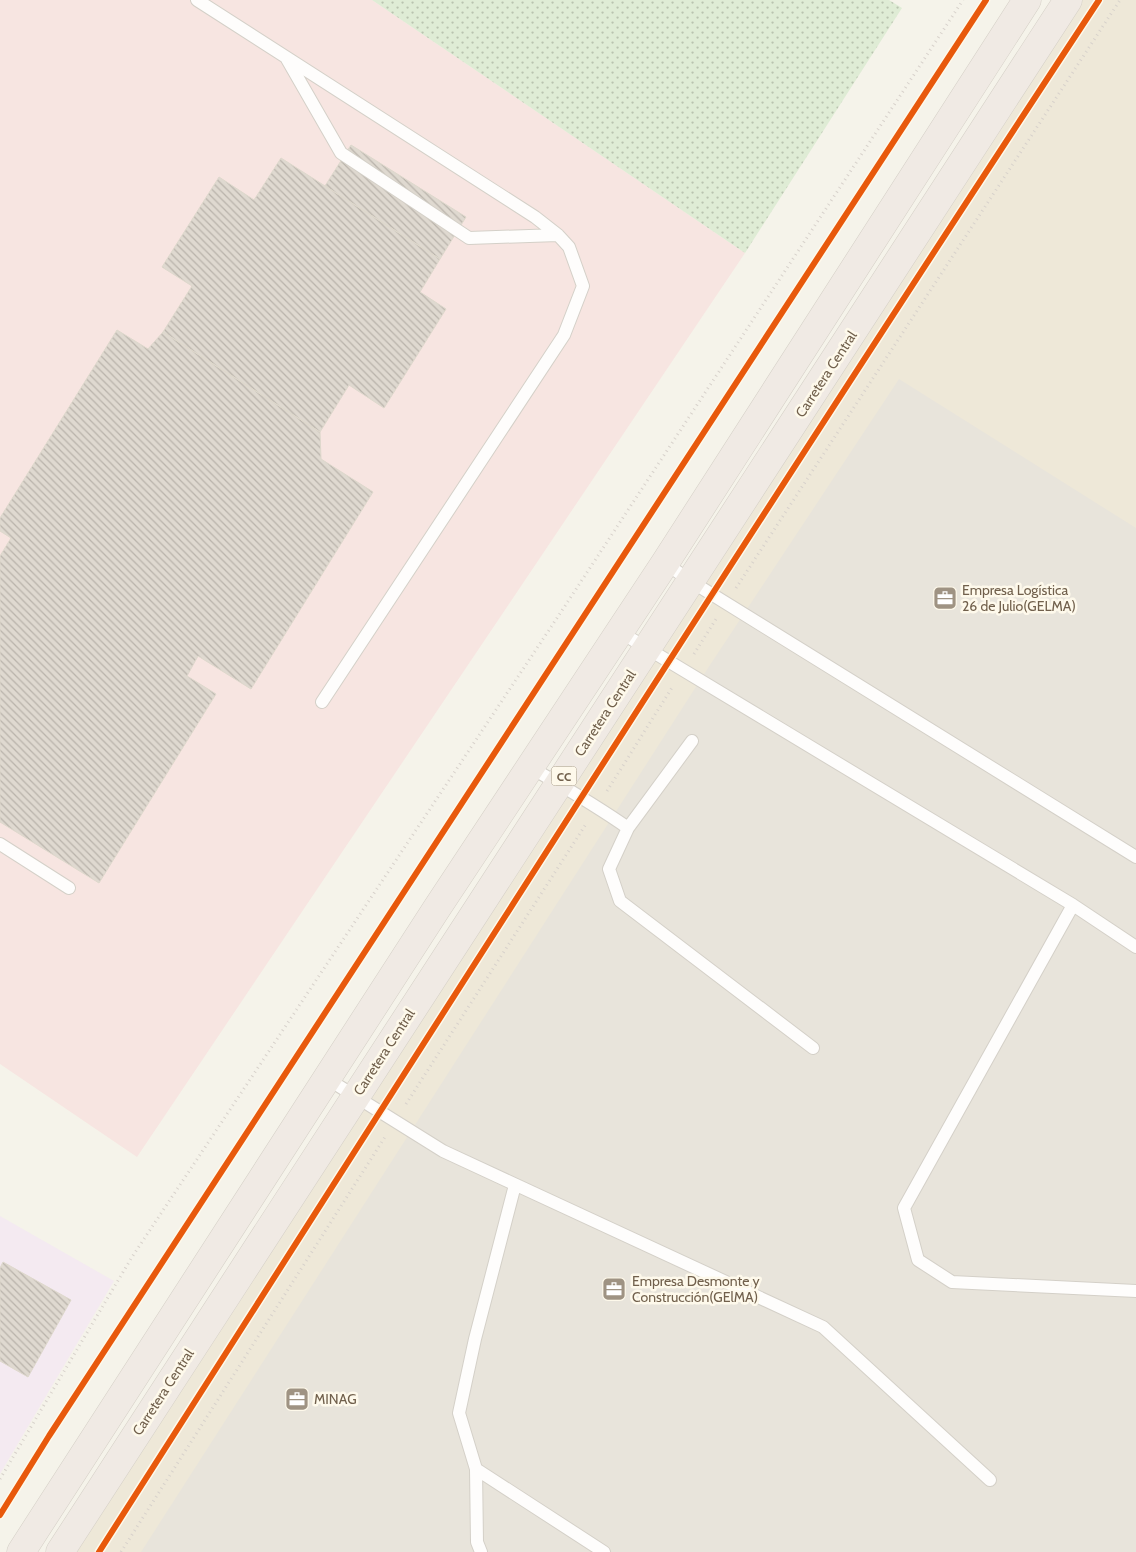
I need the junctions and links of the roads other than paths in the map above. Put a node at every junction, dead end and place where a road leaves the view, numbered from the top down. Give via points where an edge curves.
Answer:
1 (197, 0) edge
2 (1027, 0) edge
3 (1068, 0) edge
4 (286, 57) junction
5 (558, 235) junction
6 (665, 563) junction
7 (692, 582) junction
8 (620, 632) junction
9 (648, 648) junction
10 (322, 702) dead end
11 (692, 741) dead end
12 (530, 767) junction
13 (559, 784) junction
14 (628, 828) junction
15 (0, 844) edge
16 (1136, 858) edge
17 (69, 888) dead end
18 (1072, 905) junction
19 (1136, 947) edge
20 (813, 1048) dead end
21 (326, 1078) junction
22 (355, 1097) junction
23 (515, 1185) junction
24 (1136, 1291) edge
25 (476, 1469) junction
26 (990, 1480) dead end
27 (21, 1552) edge
28 (60, 1552) edge
29 (481, 1552) edge
30 (604, 1552) edge

1 - 4 lane
2 - 6 highway, CC
3 - 7 highway, Carretera Central / CC
4 - 5 lane
4 - 5 lane via 341,152 469,238
5 - 10 lane via 569,247 583,286 564,335
6 - 7 lane
6 - 8 highway, CC
7 - 9 highway, Carretera Central / CC
7 - 16 lane
8 - 9 lane
8 - 12 highway, CC
9 - 13 highway, Carretera Central / CC
9 - 18 lane
11 - 14 lane
12 - 13 lane
12 - 21 highway, CC
13 - 14 lane
13 - 22 highway, Carretera Central / CC
14 - 20 lane via 609,869 620,901
15 - 17 lane
18 - 19 lane
18 - 24 lane via 904,1208 918,1260 952,1282
21 - 22 lane
21 - 27 highway, CC
22 - 23 lane via 443,1152
22 - 28 highway, Carretera Central / CC
23 - 25 lane via 459,1413
23 - 26 lane via 823,1327
25 - 29 lane via 477,1542
25 - 30 lane

